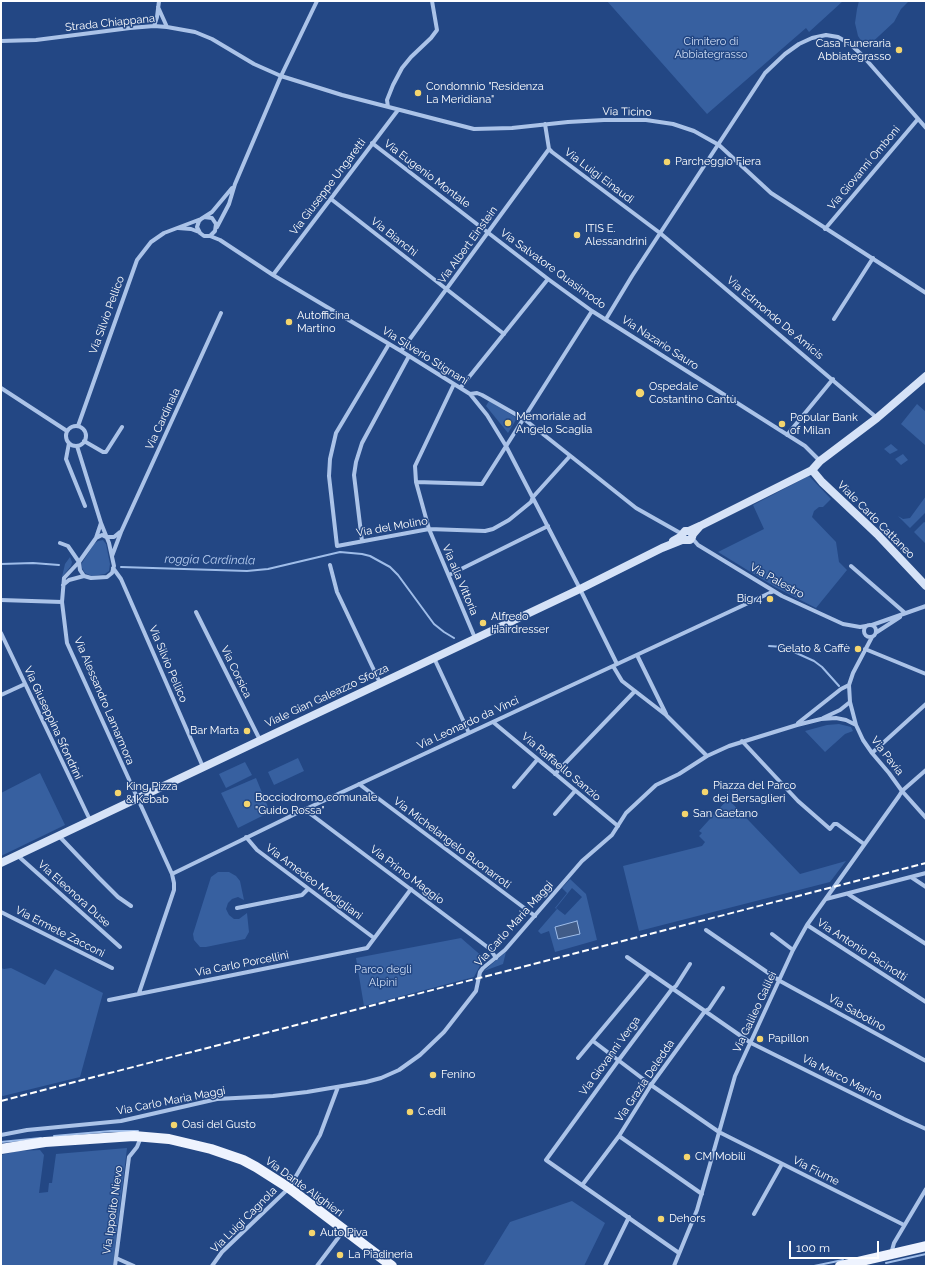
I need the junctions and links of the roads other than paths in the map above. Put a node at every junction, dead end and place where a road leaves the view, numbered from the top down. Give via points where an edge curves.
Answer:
1 (159, 1) edge
2 (317, 1) edge
3 (432, 1) edge
4 (158, 6) junction
5 (154, 26) junction
6 (167, 27) junction
7 (1, 41) edge
8 (281, 76) junction
9 (388, 107) junction
10 (398, 110) junction
11 (918, 119) junction
12 (545, 124) junction
13 (926, 128) edge
14 (372, 143) junction
15 (719, 145) junction
16 (549, 150) junction
17 (235, 184) junction
18 (331, 199) junction
19 (202, 218) junction
20 (176, 228) junction
21 (216, 229) junction
22 (825, 229) junction
23 (200, 232) junction
24 (489, 233) junction
25 (660, 233) junction
26 (210, 236) junction
27 (220, 240) junction
28 (873, 258) junction
29 (274, 275) junction
30 (548, 279) junction
31 (447, 289) junction
32 (926, 293) edge
33 (592, 311) junction
34 (221, 313) dead end
35 (606, 319) junction
36 (834, 319) dead end
37 (504, 334) junction
38 (389, 344) junction
39 (401, 351) junction
40 (409, 356) junction
41 (926, 376) edge
42 (833, 379) junction
43 (454, 384) junction
44 (461, 387) junction
45 (1, 388) edge
46 (470, 394) junction
47 (877, 418) junction
48 (524, 419) junction
49 (78, 426) junction
50 (122, 428) dead end
51 (67, 431) junction
52 (787, 435) junction
53 (84, 441) junction
54 (69, 443) junction
55 (77, 446) junction
56 (506, 446) junction
57 (570, 456) junction
58 (820, 461) junction
59 (812, 470) junction
60 (416, 482) junction
61 (533, 497) junction
62 (85, 506) dead end
63 (101, 523) junction
64 (548, 526) junction
65 (429, 529) junction
66 (121, 532) junction
67 (688, 535) junction
68 (106, 537) junction
69 (96, 538) junction
70 (362, 541) junction
71 (60, 543) dead end
72 (112, 556) junction
73 (79, 562) junction
74 (330, 565) dead end
75 (851, 566) dead end
76 (113, 568) junction
77 (449, 575) junction
78 (84, 576) junction
79 (63, 585) junction
80 (926, 586) edge
81 (580, 589) junction
82 (774, 591) junction
83 (1, 600) edge
84 (62, 602) junction
85 (926, 606) edge
86 (196, 612) dead end
87 (905, 613) junction
88 (872, 625) junction
89 (866, 626) junction
90 (860, 628) junction
91 (877, 632) junction
92 (1, 633) edge
93 (865, 634) junction
94 (872, 637) junction
95 (475, 638) junction
96 (869, 642) junction
97 (865, 649) junction
98 (637, 655) junction
99 (433, 658) junction
100 (615, 665) junction
101 (926, 674) edge
102 (25, 684) junction
103 (380, 684) junction
104 (849, 685) junction
105 (635, 691) junction
106 (1, 695) edge
107 (850, 702) junction
108 (926, 704) edge
109 (666, 714) junction
110 (821, 719) junction
111 (493, 722) junction
112 (796, 724) junction
113 (856, 725) junction
114 (469, 733) junction
115 (260, 740) junction
116 (742, 741) junction
117 (872, 753) junction
118 (707, 756) junction
119 (537, 760) junction
120 (203, 767) junction
121 (926, 770) edge
122 (555, 774) junction
123 (359, 784) junction
124 (514, 787) dead end
125 (575, 791) junction
126 (902, 791) junction
127 (136, 798) junction
128 (304, 809) junction
129 (555, 814) dead end
130 (926, 818) edge
131 (90, 820) junction
132 (618, 826) junction
133 (59, 835) junction
134 (246, 838) junction
135 (864, 844) junction
136 (16, 855) junction
137 (1, 863) edge
138 (172, 874) junction
139 (926, 874) edge
140 (912, 877) junction
141 (926, 887) edge
142 (308, 889) junction
143 (411, 889) junction
144 (848, 894) junction
145 (826, 899) junction
146 (131, 906) dead end
147 (237, 908) dead end
148 (1, 912) edge
149 (535, 916) junction
150 (807, 925) junction
151 (706, 930) dead end
152 (772, 934) dead end
153 (374, 938) junction
154 (926, 944) edge
155 (120, 947) dead end
156 (793, 950) junction
157 (627, 957) dead end
158 (496, 958) junction
159 (690, 964) dead end
160 (112, 968) dead end
161 (650, 973) junction
162 (780, 981) junction
163 (672, 988) junction
164 (723, 988) dead end
165 (138, 993) junction
166 (109, 1000) dead end
167 (926, 1002) edge
168 (704, 1011) junction
169 (593, 1041) junction
170 (751, 1042) junction
171 (578, 1058) dead end
172 (618, 1061) junction
173 (926, 1061) edge
174 (651, 1085) junction
175 (338, 1087) junction
176 (926, 1129) edge
177 (719, 1132) junction
178 (1, 1135) edge
179 (141, 1136) junction
180 (619, 1136) junction
181 (1, 1149) edge
182 (782, 1164) junction
183 (583, 1184) junction
184 (289, 1188) junction
185 (926, 1189) edge
186 (702, 1194) junction
187 (754, 1214) dead end
188 (629, 1217) junction
189 (904, 1225) junction
190 (344, 1230) junction
191 (926, 1246) edge
192 (679, 1253) junction
193 (890, 1254) junction
194 (116, 1258) junction
195 (115, 1266) edge
196 (134, 1266) edge
197 (212, 1266) edge
198 (317, 1266) edge
199 (392, 1266) edge
200 (605, 1266) edge
201 (674, 1266) edge
202 (840, 1266) edge

1 - 4 street
2 - 8 street
3 - 9 street via 437,30 402,68 387,100
4 - 5 street
4 - 6 street
5 - 6 street, Strada Chiappana
5 - 7 street, Strada Chiappana via 27,41
6 - 8 street, Strada Chiappana via 195,32 212,39 254,64
8 - 9 street, Via Ticino
8 - 17 street
9 - 10 street, Via Ticino
10 - 12 street, Via Ticino via 480,129
10 - 14 street, Via Giuseppe Ungaretti
11 - 13 street
11 - 15 street via 850,44 838,37 818,36 794,47 774,63
11 - 22 street, Via Giovanni Omboni
12 - 15 street, Via Ticino via 604,120 654,121 689,129
12 - 16 street, Via Luigi Einaudi
14 - 18 street, Via Giuseppe Ungaretti
14 - 24 street, Via Eugenio Montale
15 - 22 street, Via Ticino via 771,193
15 - 25 street
16 - 24 street, Via Albert Einstein
16 - 25 street, Via Luigi Einaudi
17 - 19 street via 212,212
17 - 21 street via 229,204
18 - 29 street, Via Giuseppe Ungaretti
18 - 31 street, Via Bianchi
19 - 20 street, Via Silvio Pellico
19 - 21 street via 213,219
19 - 23 street via 197,227
20 - 23 street
20 - 49 street, Via Silvio Pellico via 151,242 137,260
21 - 26 street
21 - 27 street via 216,235
22 - 28 street, Via Ticino
23 - 26 street via 204,236
24 - 30 street, Via Salvatore Quasimodo
24 - 31 street, Via Albert Einstein
25 - 35 street
25 - 42 street, Via Edmondo De Amicis
26 - 27 street, Via Silverio Stignani
27 - 29 street, Via Silverio Stignani
28 - 32 street, Via Ticino
28 - 36 street
29 - 38 street, Via Silverio Stignani
30 - 33 street, Via Salvatore Quasimodo
30 - 37 street
31 - 37 street, Via Bianchi
31 - 39 street, Via Albert Einstein
33 - 35 street, Via Salvatore Quasimodo
33 - 48 street
34 - 66 street, Via Cardinala
35 - 52 street, Via Nazario Sauro
37 - 44 street
38 - 39 street, Via Silverio Stignani
38 - 70 street, Via del Molino via 336,433 330,459 329,476 337,546
39 - 40 street, Via Silverio Stignani
40 - 43 street, Via Silverio Stignani
40 - 70 street via 362,443 356,462 354,475
41 - 47 street
42 - 47 street, Via Edmondo De Amicis
42 - 52 street
43 - 44 street, Via Silverio Stignani
43 - 60 street, Via alla Vittoria via 415,466
44 - 46 street, Via Silverio Stignani
45 - 51 street
46 - 48 street, Via Palestro via 482,395
46 - 56 street, Via Silverio Stignani via 487,415
47 - 58 street
48 - 56 street
48 - 57 street, Via Palestro
49 - 51 street via 71,426
49 - 53 street via 85,432
50 - 53 street via 106,452
51 - 54 street
52 - 58 street, Via Nazario Sauro via 805,446
53 - 55 street
54 - 55 street
54 - 62 street via 66,459
55 - 63 street
56 - 60 street via 482,484
56 - 61 street, Via Silverio Stignani
57 - 61 street, Via del Molino
57 - 67 street, Via Palestro via 636,508
58 - 59 street
59 - 67 street, Viale Gian Galeazzo Sforza via 700,526
59 - 80 street, Viale Carlo Cattaneo
60 - 65 street, Via alla Vittoria
61 - 64 street, Via Silverio Stignani
61 - 65 street, Via del Molino via 531,502 509,520 493,529
63 - 68 street
63 - 69 street
64 - 77 street
64 - 81 street, Via Silverio Stignani
65 - 70 street, Via del Molino
65 - 77 street, Via alla Vittoria
66 - 68 street via 114,537
66 - 72 street, Via Cardinala
67 - 81 street, Viale Gian Galeazzo Sforza
67 - 82 street, Via Palestro via 698,545
68 - 69 street via 102,535
68 - 72 street
69 - 73 street
71 - 73 street via 68,546
72 - 76 street
73 - 78 street
73 - 79 street, Via Alessandro Lamarmora via 64,578
74 - 103 street via 337,592
75 - 87 street
76 - 78 street via 107,577
76 - 120 street, Via Silvio Pellico via 121,579
77 - 95 street, Via alla Vittoria
78 - 79 street via 69,580
79 - 84 street, Via Alessandro Lamarmora
81 - 95 street, Viale Gian Galeazzo Sforza
81 - 100 street, Via Silverio Stignani
82 - 90 street, Via Palestro via 835,621
82 - 98 street, Via Leonardo da Vinci
83 - 84 street
84 - 127 street, Via Alessandro Lamarmora via 67,643
85 - 87 street
86 - 115 street, Via Corsica
87 - 88 street
87 - 91 street
88 - 89 street
88 - 91 street
89 - 90 street
89 - 93 street
90 - 93 street, Via Palestro
91 - 94 street
92 - 102 street, Via Giuseppina Sfondrini
93 - 94 street
93 - 96 street
94 - 96 street, Via Pavia
95 - 99 street, Viale Gian Galeazzo Sforza
96 - 97 street, Via Pavia
97 - 101 street
97 - 104 street, Via Pavia
98 - 100 street, Via Leonardo da Vinci
98 - 109 street
99 - 103 street, Viale Gian Galeazzo Sforza
99 - 114 street
100 - 105 street, Via Silverio Stignani via 622,681
100 - 111 street, Via Leonardo da Vinci
102 - 106 street
102 - 131 street, Via Giuseppina Sfondrini
103 - 115 street, Viale Gian Galeazzo Sforza
104 - 107 street, Via Pavia
104 - 112 street, Via Carlo Maria Maggi
105 - 109 street, Via Silverio Stignani
105 - 122 street
107 - 110 street, Via Carlo Maria Maggi
107 - 113 street, Via Pavia
108 - 117 street
109 - 118 street
110 - 112 street, Via Carlo Maria Maggi
110 - 113 street, Via Carlo Maria Maggi via 846,720
111 - 114 street, Via Leonardo da Vinci
111 - 119 street, Via Raffaello Sanzio
112 - 116 street, Via Carlo Maria Maggi
113 - 117 street, Via Pavia
114 - 123 street, Via Leonardo da Vinci
115 - 120 street, Viale Gian Galeazzo Sforza
116 - 118 street, Via Carlo Maria Maggi
116 - 135 street via 798,801 830,829 836,824
117 - 126 street, Via Pavia
118 - 132 street, Via Carlo Maria Maggi via 656,785 626,813
119 - 122 street, Via Raffaello Sanzio
119 - 124 street
120 - 127 street, Viale Gian Galeazzo Sforza
121 - 126 street, Via Galileo Galilei
122 - 125 street, Via Raffaello Sanzio
123 - 128 street, Via Leonardo da Vinci
123 - 149 street, Via Michelangelo Buonarroti
125 - 129 street
125 - 132 street, Via Raffaello Sanzio
126 - 130 street, Via Pavia
126 - 135 street, Via Galileo Galilei
127 - 131 street, Viale Gian Galeazzo Sforza
127 - 138 street, Via Alessandro Lamarmora
128 - 134 street, Via Leonardo da Vinci
128 - 143 street, Via Primo Maggio
131 - 133 street, Viale Gian Galeazzo Sforza
132 - 149 street, Via Carlo Maria Maggi via 612,835 582,861
133 - 136 street, Viale Gian Galeazzo Sforza
133 - 146 street via 118,897
134 - 138 street, Via Leonardo da Vinci
134 - 142 street, Via Amedeo Modigliani via 257,850
135 - 145 street, Via Galileo Galilei
136 - 137 street, Viale Gian Galeazzo Sforza
136 - 155 street, Via Eleonora Duse
138 - 165 street via 174,890
139 - 140 street
140 - 141 street
140 - 144 street
142 - 147 street via 302,895
142 - 153 street, Via Amedeo Modigliani
143 - 153 street, Via Carlo Porcellini
143 - 158 street, Via Primo Maggio via 490,949
144 - 145 street
144 - 154 street
145 - 150 street, Via Galileo Galilei
148 - 160 street, Via Ermete Zacconi
149 - 158 street, Via Carlo Maria Maggi
150 - 156 street, Via Galileo Galilei
150 - 167 street, Via Antonio Pacinotti
151 - 162 street, Via Sabotino
152 - 156 street
153 - 165 street, Via Carlo Porcellini via 367,948
156 - 162 street, Via Galileo Galilei
157 - 161 street, Via Marco Marino
158 - 175 street, Via Carlo Maria Maggi via 481,970 476,991 453,1022 420,1055 399,1070 381,1078
159 - 163 street, Via Giovanni Verga
161 - 163 street, Via Marco Marino
161 - 169 street
162 - 170 street, Via Galileo Galilei
162 - 173 street, Via Sabotino
163 - 168 street, Via Marco Marino
163 - 172 street, Via Giovanni Verga
164 - 168 street, Via Grazia Deledda via 709,1009
165 - 166 street, Via Carlo Porcellini
168 - 170 street, Via Marco Marino
168 - 174 street, Via Grazia Deledda
169 - 171 street
169 - 172 street, Via Fiume
170 - 176 street, Via Marco Marino
170 - 177 street, Via Galileo Galilei via 735,1076
172 - 174 street, Via Fiume
172 - 183 street, Via Giovanni Verga via 546,1160
174 - 177 street, Via Fiume
174 - 180 street, Via Grazia Deledda
175 - 178 street, Via Carlo Maria Maggi via 273,1096 217,1099 121,1121
175 - 184 street, Via Luigi Cagnola via 320,1135
177 - 182 street, Via Fiume
177 - 186 street, Via Galileo Galilei
179 - 181 main road, Via Dante Alighieri via 45,1142
179 - 184 main road, Via Dante Alighieri via 181,1141 236,1157
179 - 194 street, Via Ippolito Nievo via 137,1148 130,1157
180 - 183 street, Via Grazia Deledda
180 - 186 street
182 - 187 street
182 - 189 street, Via Fiume
183 - 188 street
184 - 190 main road, Via Dante Alighieri
184 - 197 street, Via Luigi Cagnola via 222,1252
185 - 189 street
186 - 192 street, Via Galileo Galilei
188 - 192 street
188 - 200 street
189 - 193 street
190 - 198 street
190 - 199 main road, Via Dante Alighieri
191 - 193 main road
192 - 201 street, Via Galileo Galilei
193 - 202 main road
194 - 195 street, Via Ippolito Nievo
194 - 196 street

